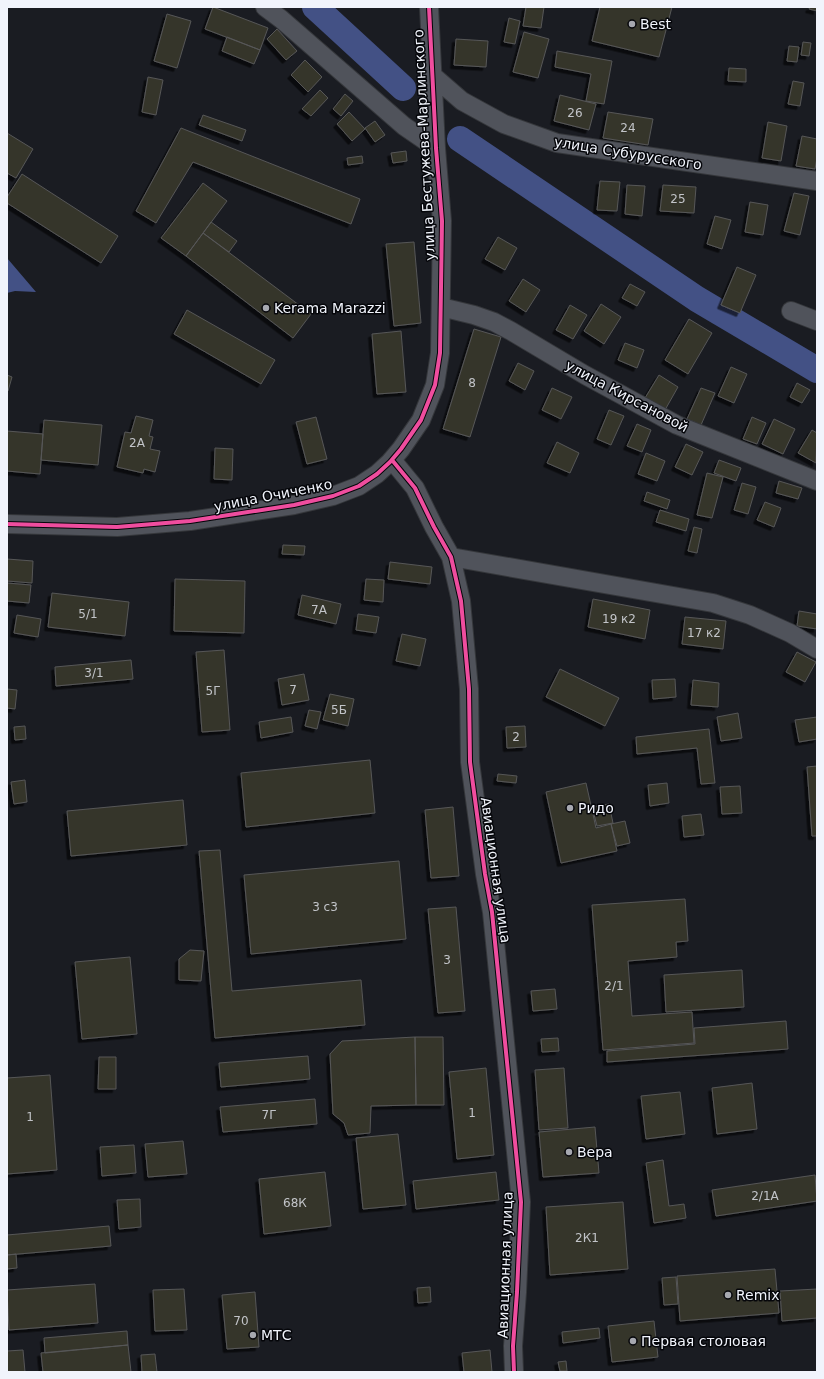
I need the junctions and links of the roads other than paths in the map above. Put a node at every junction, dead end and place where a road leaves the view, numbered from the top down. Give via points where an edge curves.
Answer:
1 (265, 7) edge
2 (429, 7) edge
3 (432, 75) junction
4 (436, 148) junction
5 (817, 181) edge
6 (441, 307) junction
7 (791, 311) dead end
8 (817, 321) edge
9 (392, 460) junction
10 (817, 481) edge
11 (7, 524) edge
12 (452, 557) junction
13 (817, 649) edge
14 (514, 1372) edge

1 - 4 street, улица Бестужева-Марлинского via 404,126
2 - 3 street, улица Бестужева-Марлинского
3 - 4 street, улица Бестужева-Марлинского
3 - 5 street, улица Субурусского via 469,105 504,124 556,143
4 - 6 street, улица Бестужева-Марлинского via 442,220
6 - 9 street, улица Очиченко via 440,353 434,385 421,420
6 - 10 street, улица Кирсановой via 494,322 677,425
7 - 8 street
9 - 11 street, улица Очиченко via 359,486 333,496 280,507 190,521 117,527
9 - 12 street, Авиационная улица via 415,488
12 - 13 street via 713,603 750,615 790,633
12 - 14 street, Авиационная улица via 464,626 469,689 470,762 492,912 521,1202 513,1346

